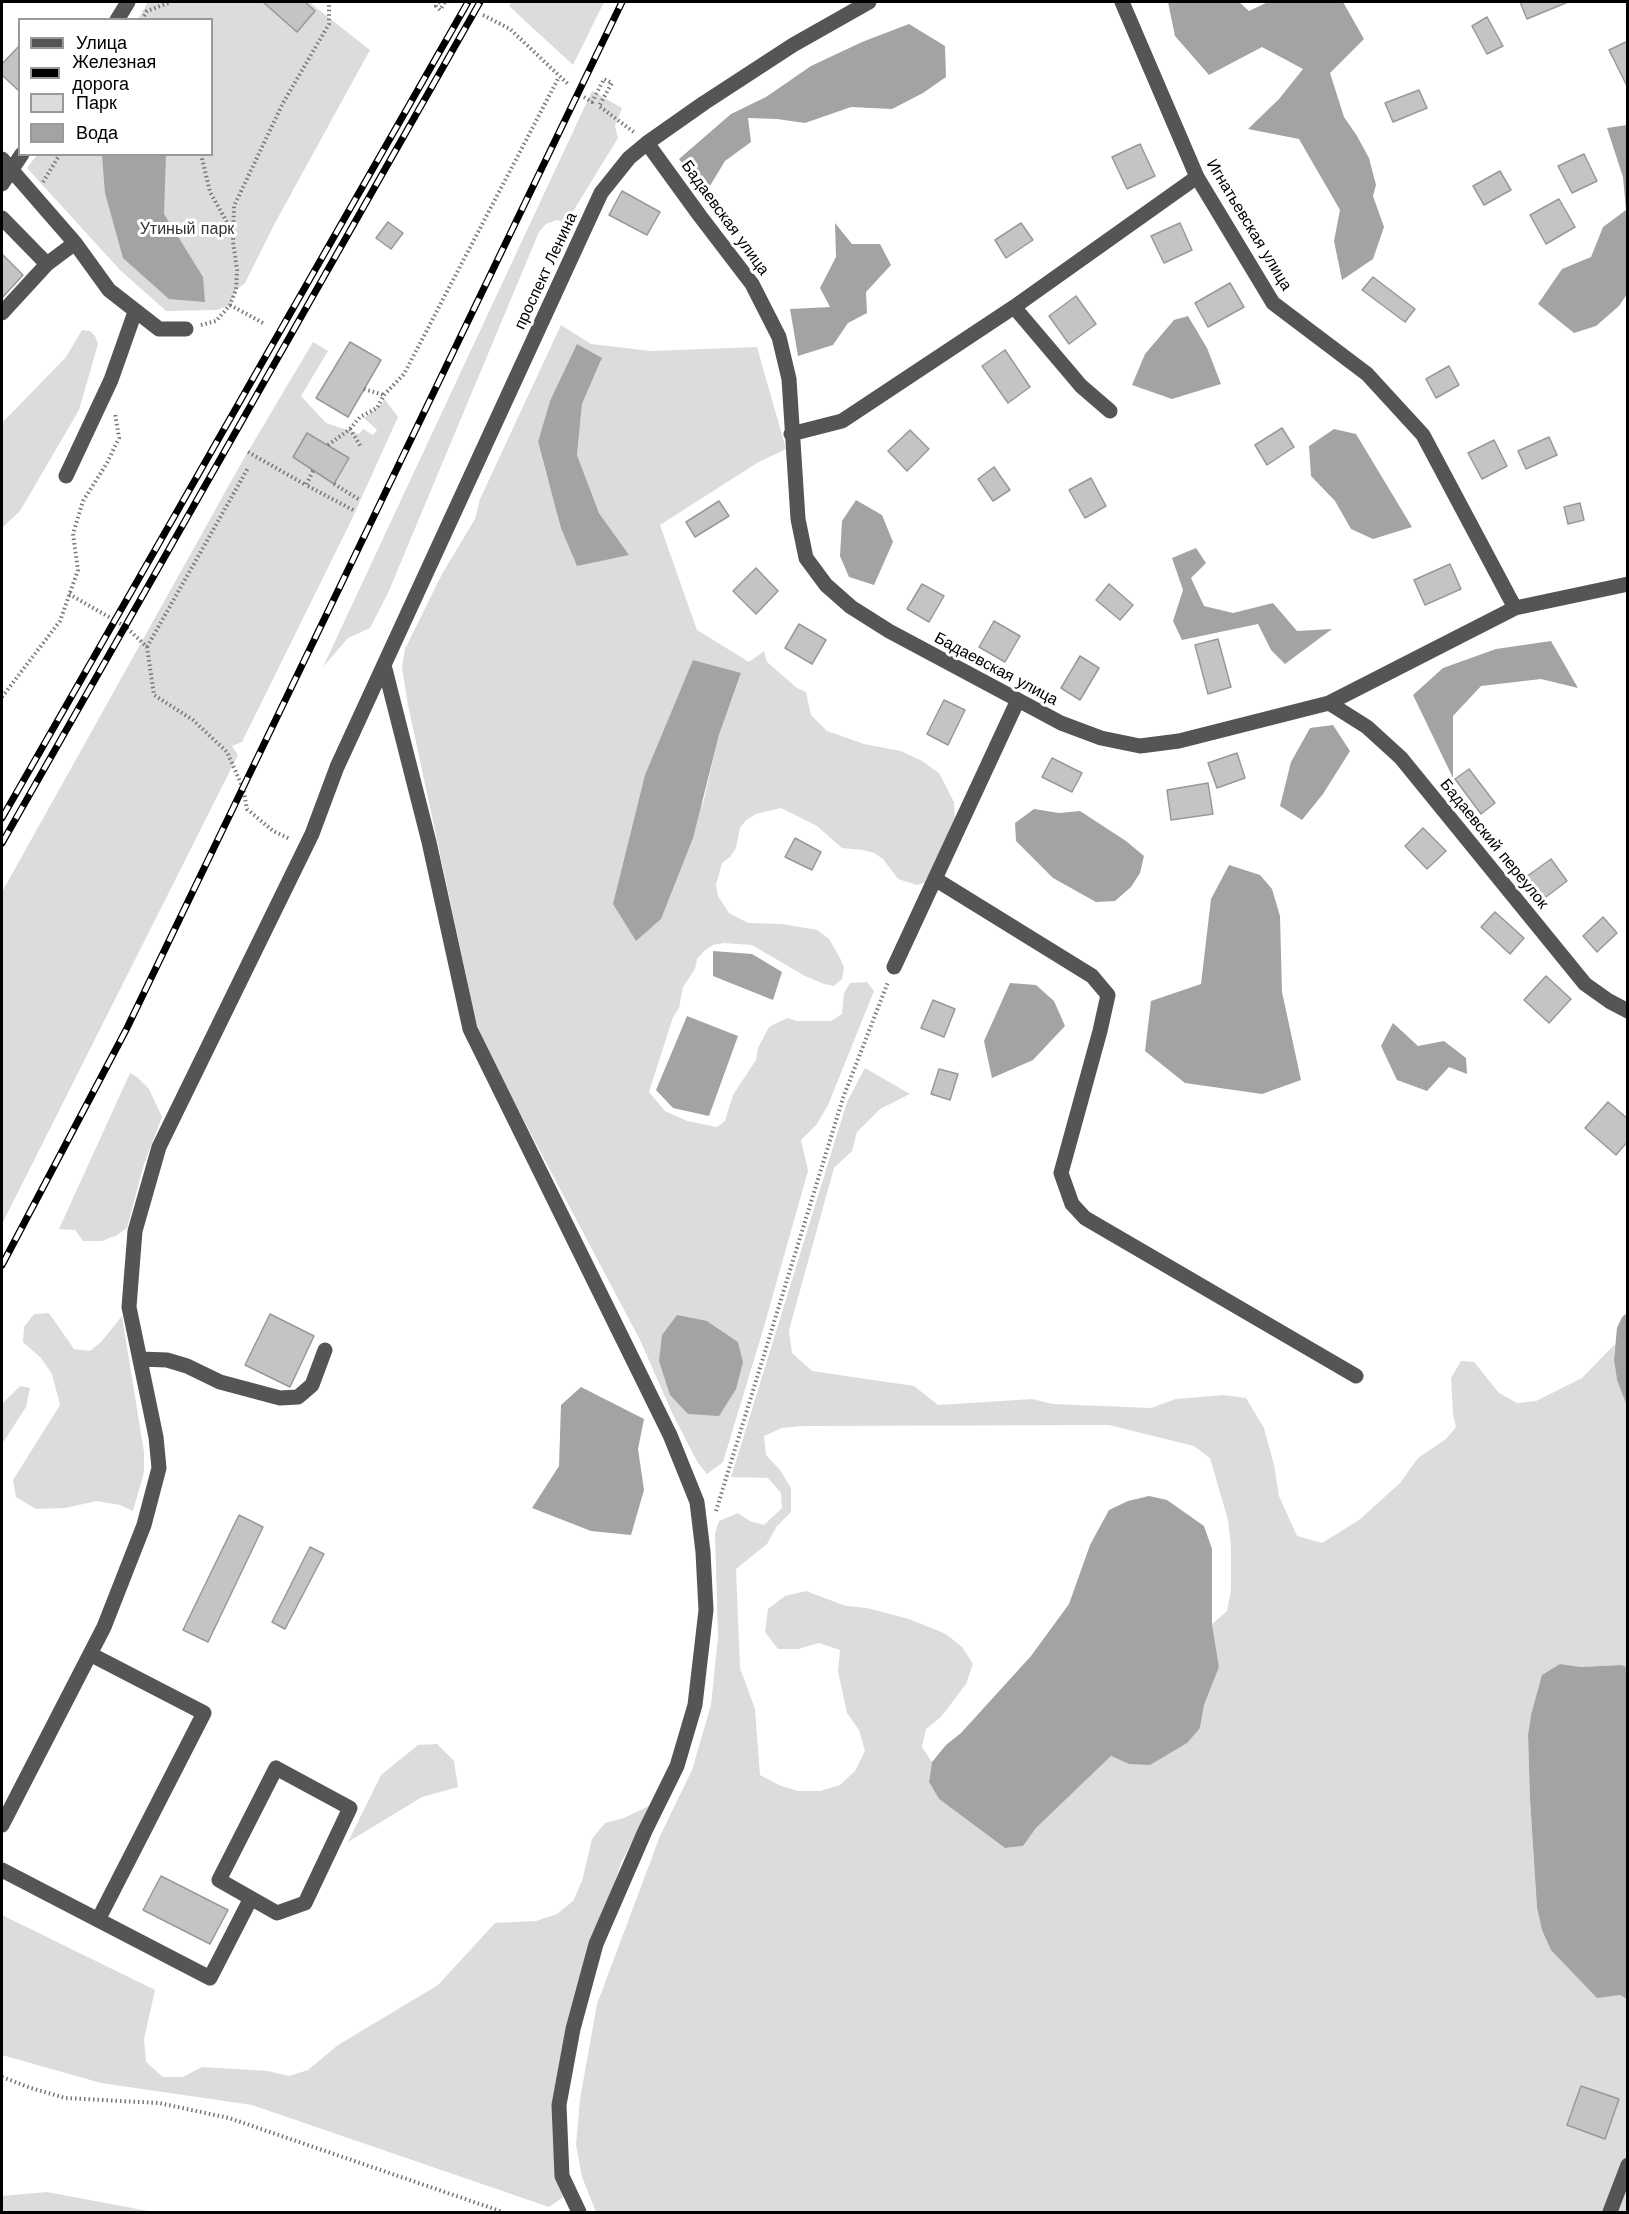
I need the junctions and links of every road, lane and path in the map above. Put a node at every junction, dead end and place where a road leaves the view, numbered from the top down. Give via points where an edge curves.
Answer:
1 (128, 2) edge
2 (171, 2) edge
3 (328, 2) edge
4 (439, 2) edge
5 (446, 2) edge
6 (869, 2) edge
7 (1122, 2) edge
8 (483, 15) dead end
9 (118, 18) edge
10 (143, 18) edge
11 (559, 77) junction
12 (568, 84) dead end
13 (584, 96) dead end
14 (647, 143) junction
15 (19, 156) edge
16 (59, 156) edge
17 (201, 156) edge
18 (6, 164) edge
19 (1197, 177) junction
20 (2, 183) edge
21 (35, 196) junction
22 (2, 218) edge
23 (233, 233) junction
24 (75, 243) junction
25 (47, 264) junction
26 (230, 306) junction
27 (1014, 307) junction
28 (135, 312) junction
29 (2, 313) edge
30 (263, 323) dead end
31 (186, 329) joint
32 (111, 380) junction
33 (364, 388) dead end
34 (384, 395) junction
35 (1110, 411) dead end
36 (350, 429) junction
37 (791, 434) junction
38 (328, 446) dead end
39 (361, 447) dead end
40 (248, 452) dead end
41 (248, 468) dead end
42 (314, 471) dead end
43 (66, 476) dead end
44 (334, 484) dead end
45 (306, 485) junction
46 (360, 500) dead end
47 (355, 511) dead end
48 (1628, 584) edge
49 (69, 594) junction
50 (1515, 608) junction
51 (147, 646) junction
52 (384, 664) junction
53 (2, 697) edge
54 (1017, 702) junction
55 (1329, 703) junction
56 (305, 847) junction
57 (935, 879) junction
58 (894, 967) joint
59 (1628, 1011) edge
60 (325, 1350) dead end
61 (140, 1359) junction
62 (1356, 1376) dead end
63 (714, 1518) dead end
64 (90, 1653) junction
65 (2, 1825) edge
66 (2, 1870) edge
67 (250, 1900) junction
68 (98, 1920) junction
69 (2, 2077) edge
70 (1628, 2165) edge
71 (503, 2212) edge
72 (579, 2212) edge
73 (1610, 2212) edge

1 - 9 street
2 - 10 path via 147,12
3 - 23 path via 329,24 283,103 234,206
4 - 5 path via 436,6 441,10
6 - 14 street, проспект Ленина via 793,45
7 - 19 street, Игнатьевская улица
8 - 11 path via 510,29
11 - 12 path
11 - 34 path via 404,375
13 - 14 path via 592,102 604,79 612,83 599,106
14 - 37 street, Бадаевская улица via 753,284 779,337 789,379
14 - 52 street, проспект Ленина via 629,158 601,193
15 - 18 street
16 - 21 path
17 - 23 path via 210,192
18 - 20 street
18 - 21 street
19 - 27 street
19 - 50 street, Игнатьевская улица via 1273,303 1367,374 1423,435
21 - 24 street
22 - 25 street
23 - 26 path via 237,270
24 - 25 street
24 - 28 street via 109,290
25 - 29 street
26 - 30 path
26 - 31 path via 216,321
27 - 35 street via 1081,386
27 - 37 street via 842,421
28 - 31 street via 159,329
28 - 32 street
32 - 43 street
32 - 49 path via 119,438 83,501 73,534 78,570
33 - 34 path
34 - 36 path via 378,408 360,417
36 - 38 path
36 - 39 path
37 - 54 street, Бадаевская улица via 798,519 806,558 826,585 851,608
40 - 45 path
41 - 51 path
42 - 45 path
44 - 46 path
45 - 47 path
48 - 50 street, Бадаевская улица
49 - 51 path via 126,627
49 - 53 path via 60,621
50 - 55 street, Бадаевская улица
51 - 56 path via 154,695 193,720 227,752 243,788 247,810 273,831
52 - 56 street, проспект Ленина
52 - 72 street via 470,1029 670,1435 697,1502 706,1610 695,1705 677,1766 596,1944 573,2029 559,2105 562,2176
54 - 55 street, Бадаевская улица via 1101,738 1140,746 1179,741
54 - 57 street
55 - 59 street, Бадаевский переулок via 1366,727 1401,758 1585,984
56 - 61 street, проспект Ленина via 159,1147 135,1231 129,1307
57 - 58 street
57 - 62 street via 1092,976 1107,995 1061,1173 1072,1204 1085,1218
58 - 63 path via 843,1098
60 - 61 street via 312,1385 298,1396 280,1398 220,1382 167,1360
61 - 64 street, проспект Ленина via 159,1468 144,1525
64 - 65 street, проспект Ленина
64 - 68 street via 204,1713
66 - 68 street
67 - 67 street via 219,1881 276,1768 350,1808 305,1903 277,1913
67 - 68 street via 210,1978
69 - 71 path via 64,2098 159,2103 230,2118
70 - 73 street

